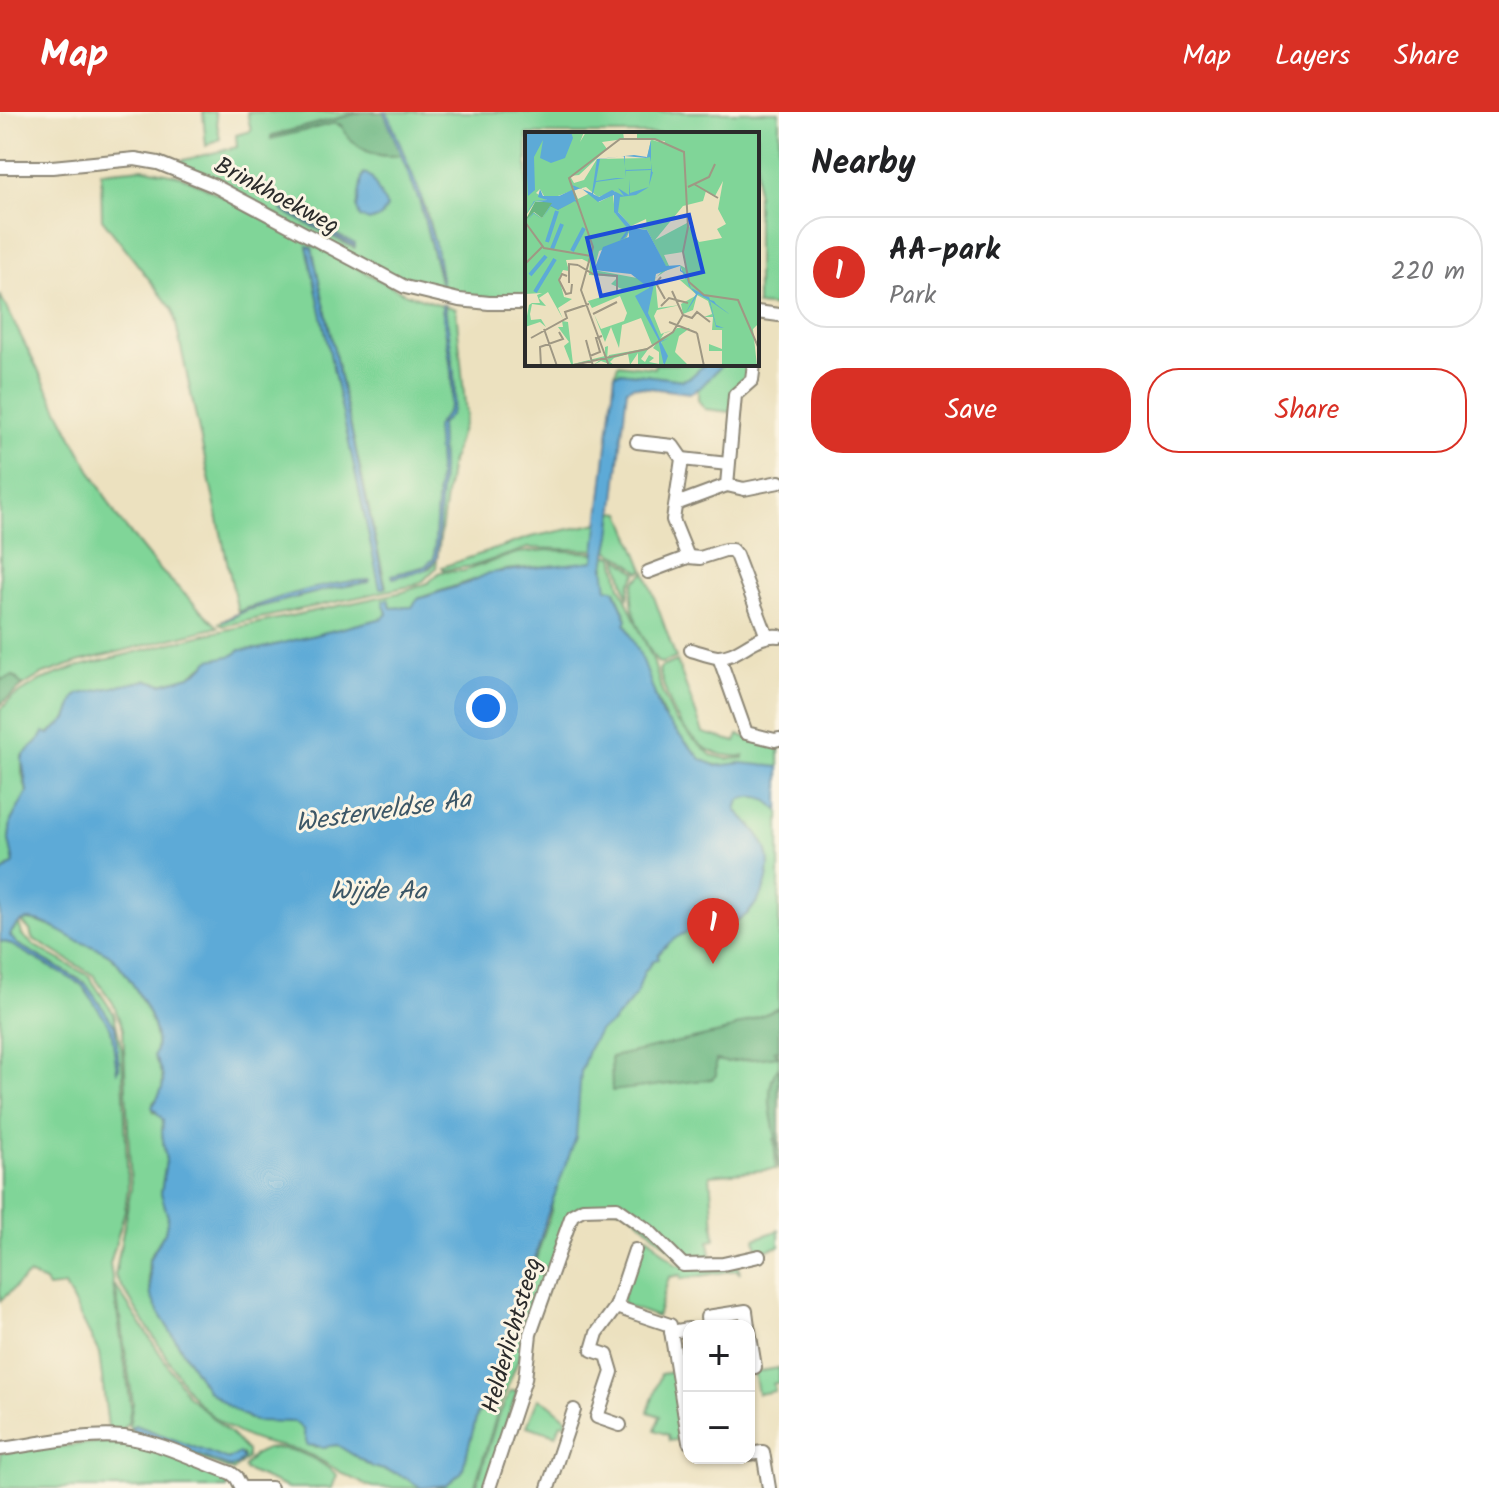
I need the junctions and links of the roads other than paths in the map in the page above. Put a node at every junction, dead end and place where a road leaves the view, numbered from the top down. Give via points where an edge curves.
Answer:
1 (0, 167) edge
2 (525, 303) edge
3 (759, 312) edge
4 (779, 315) edge
5 (754, 366) edge
6 (637, 442) dead end
7 (682, 459) junction
8 (728, 464) junction
9 (779, 482) edge
10 (727, 485) junction
11 (676, 504) junction
12 (688, 557) junction
13 (648, 572) dead end
14 (773, 635) edge
15 (691, 650) dead end
16 (719, 657) junction
17 (779, 739) edge
18 (635, 1250) dead end
19 (759, 1256) dead end
20 (616, 1307) junction
21 (707, 1320) edge
22 (747, 1320) edge
23 (683, 1330) edge
24 (671, 1332) junction
25 (683, 1405) edge
26 (574, 1410) dead end
27 (620, 1425) dead end
28 (0, 1449) edge
29 (755, 1453) edge
30 (242, 1488) edge
31 (271, 1488) edge
32 (489, 1488) edge
33 (548, 1488) edge
34 (769, 1488) edge

1 - 2 street, Brinkhoekweg via 135,159 158,163 215,186 405,287 459,300
3 - 4 street
5 - 8 street via 752,380 735,395
6 - 7 street via 673,446
7 - 8 street
7 - 11 street
8 - 10 street
9 - 10 street via 744,489
10 - 11 street
11 - 12 street via 673,520
12 - 13 street
12 - 14 street via 732,550
14 - 16 street
15 - 16 street
16 - 17 street via 746,733
18 - 20 street
19 - 32 street, Helderlichtsteeg via 683,1265 623,1210 606,1206 577,1211 568,1220 530,1334 525,1379
20 - 24 street via 670,1325
20 - 27 street via 592,1350 607,1355 612,1372 597,1417
21 - 22 street via 746,1311
23 - 24 street
24 - 25 street
26 - 33 street
28 - 30 street via 126,1437 231,1473
29 - 34 street via 763,1452
30 - 31 street

